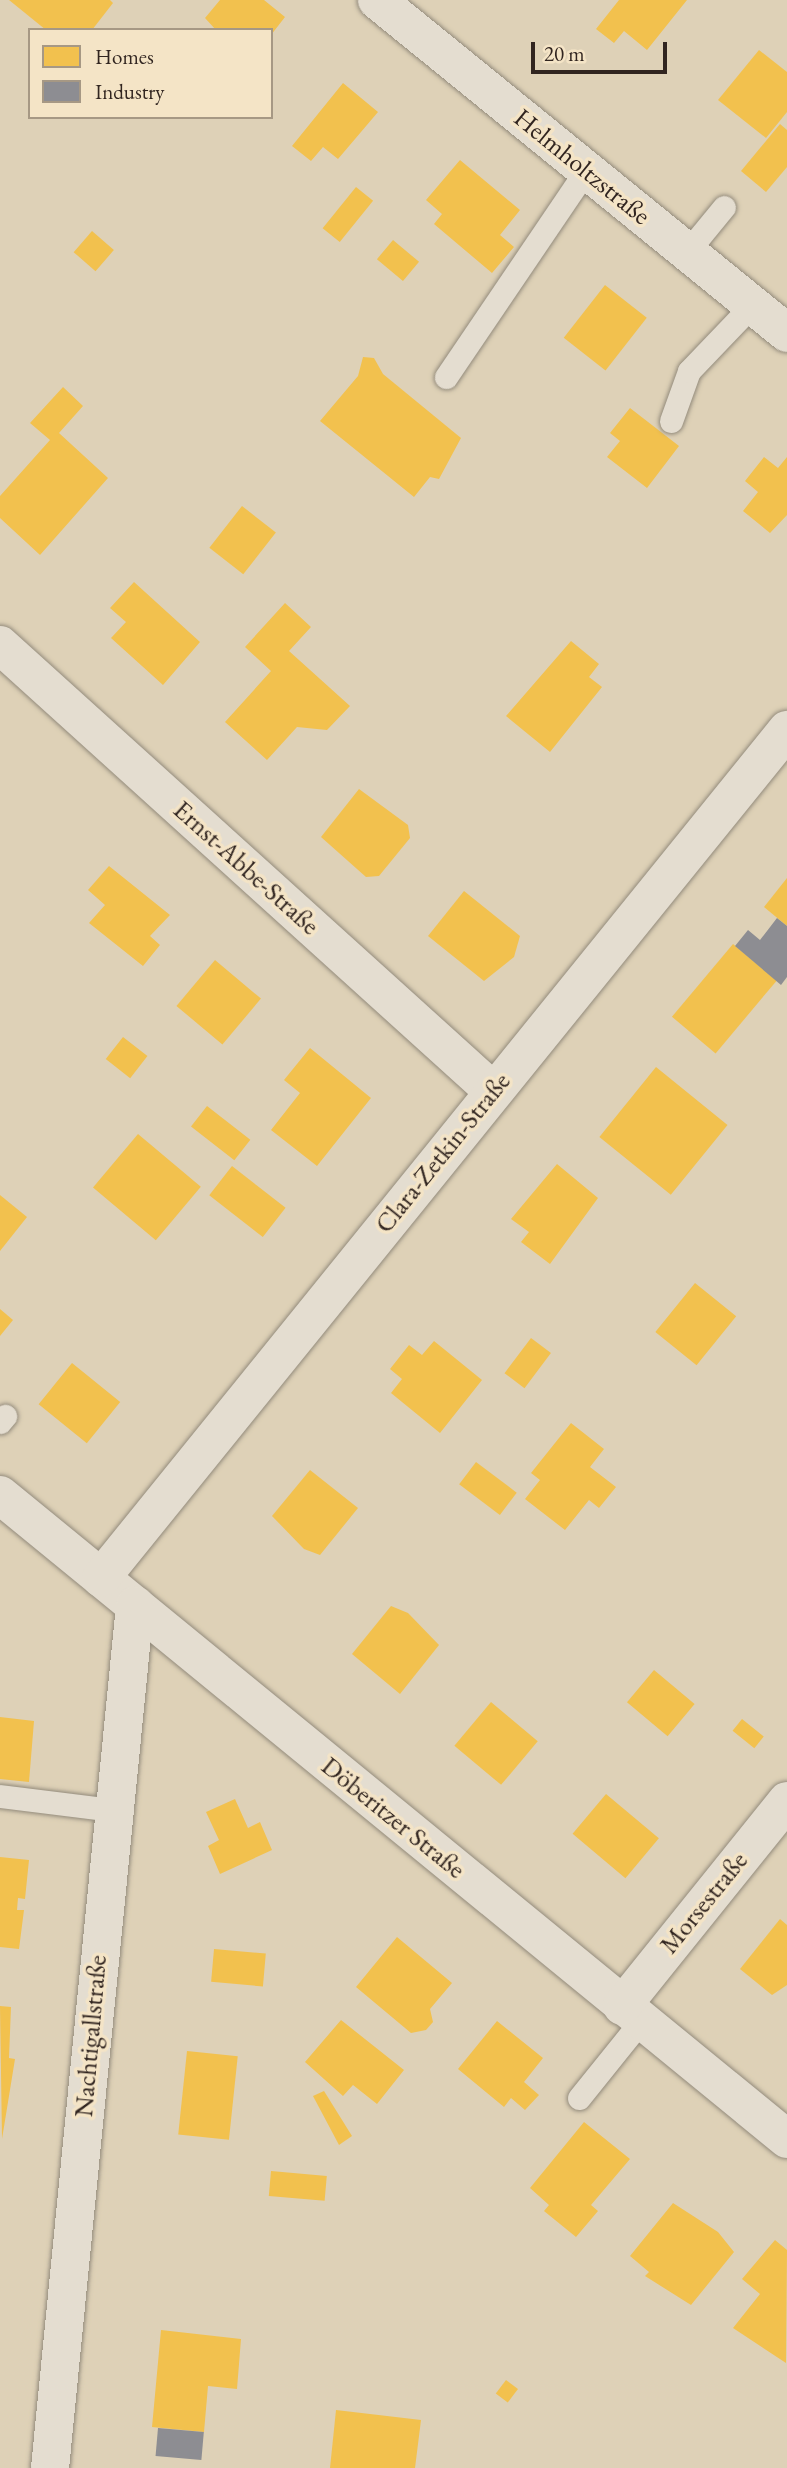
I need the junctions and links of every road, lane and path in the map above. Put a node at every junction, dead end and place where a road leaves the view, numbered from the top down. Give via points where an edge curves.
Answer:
1 (377, 0) edge
2 (586, 170) junction
3 (724, 207) dead end
4 (687, 251) junction
5 (752, 305) junction
6 (787, 333) edge
7 (446, 377) dead end
8 (670, 421) dead end
9 (0, 645) edge
10 (787, 730) edge
11 (492, 1091) junction
12 (0, 1495) edge
13 (101, 1578) junction
14 (135, 1605) junction
15 (0, 1796) edge
16 (787, 1801) edge
17 (112, 1810) junction
18 (631, 2013) junction
19 (579, 2098) dead end
20 (787, 2139) edge
21 (50, 2468) edge

1 - 2 street, Helmholtzstraße
2 - 4 street, Helmholtzstraße
2 - 7 lane
3 - 4 lane
4 - 5 street, Helmholtzstraße
5 - 6 street, Helmholtzstraße
5 - 8 lane via 689,371
9 - 11 street, Ernst-Abbe-Straße
10 - 11 street, Clara-Zetkin-Straße
11 - 13 street, Clara-Zetkin-Straße
12 - 13 street, Döberitzer Straße
13 - 14 street, Döberitzer Straße
14 - 17 street, Nachtigallstraße
14 - 18 street, Döberitzer Straße
15 - 17 lane
16 - 18 street, Morsestraße
17 - 21 street, Nachtigallstraße
18 - 19 lane
18 - 20 street, Döberitzer Straße

